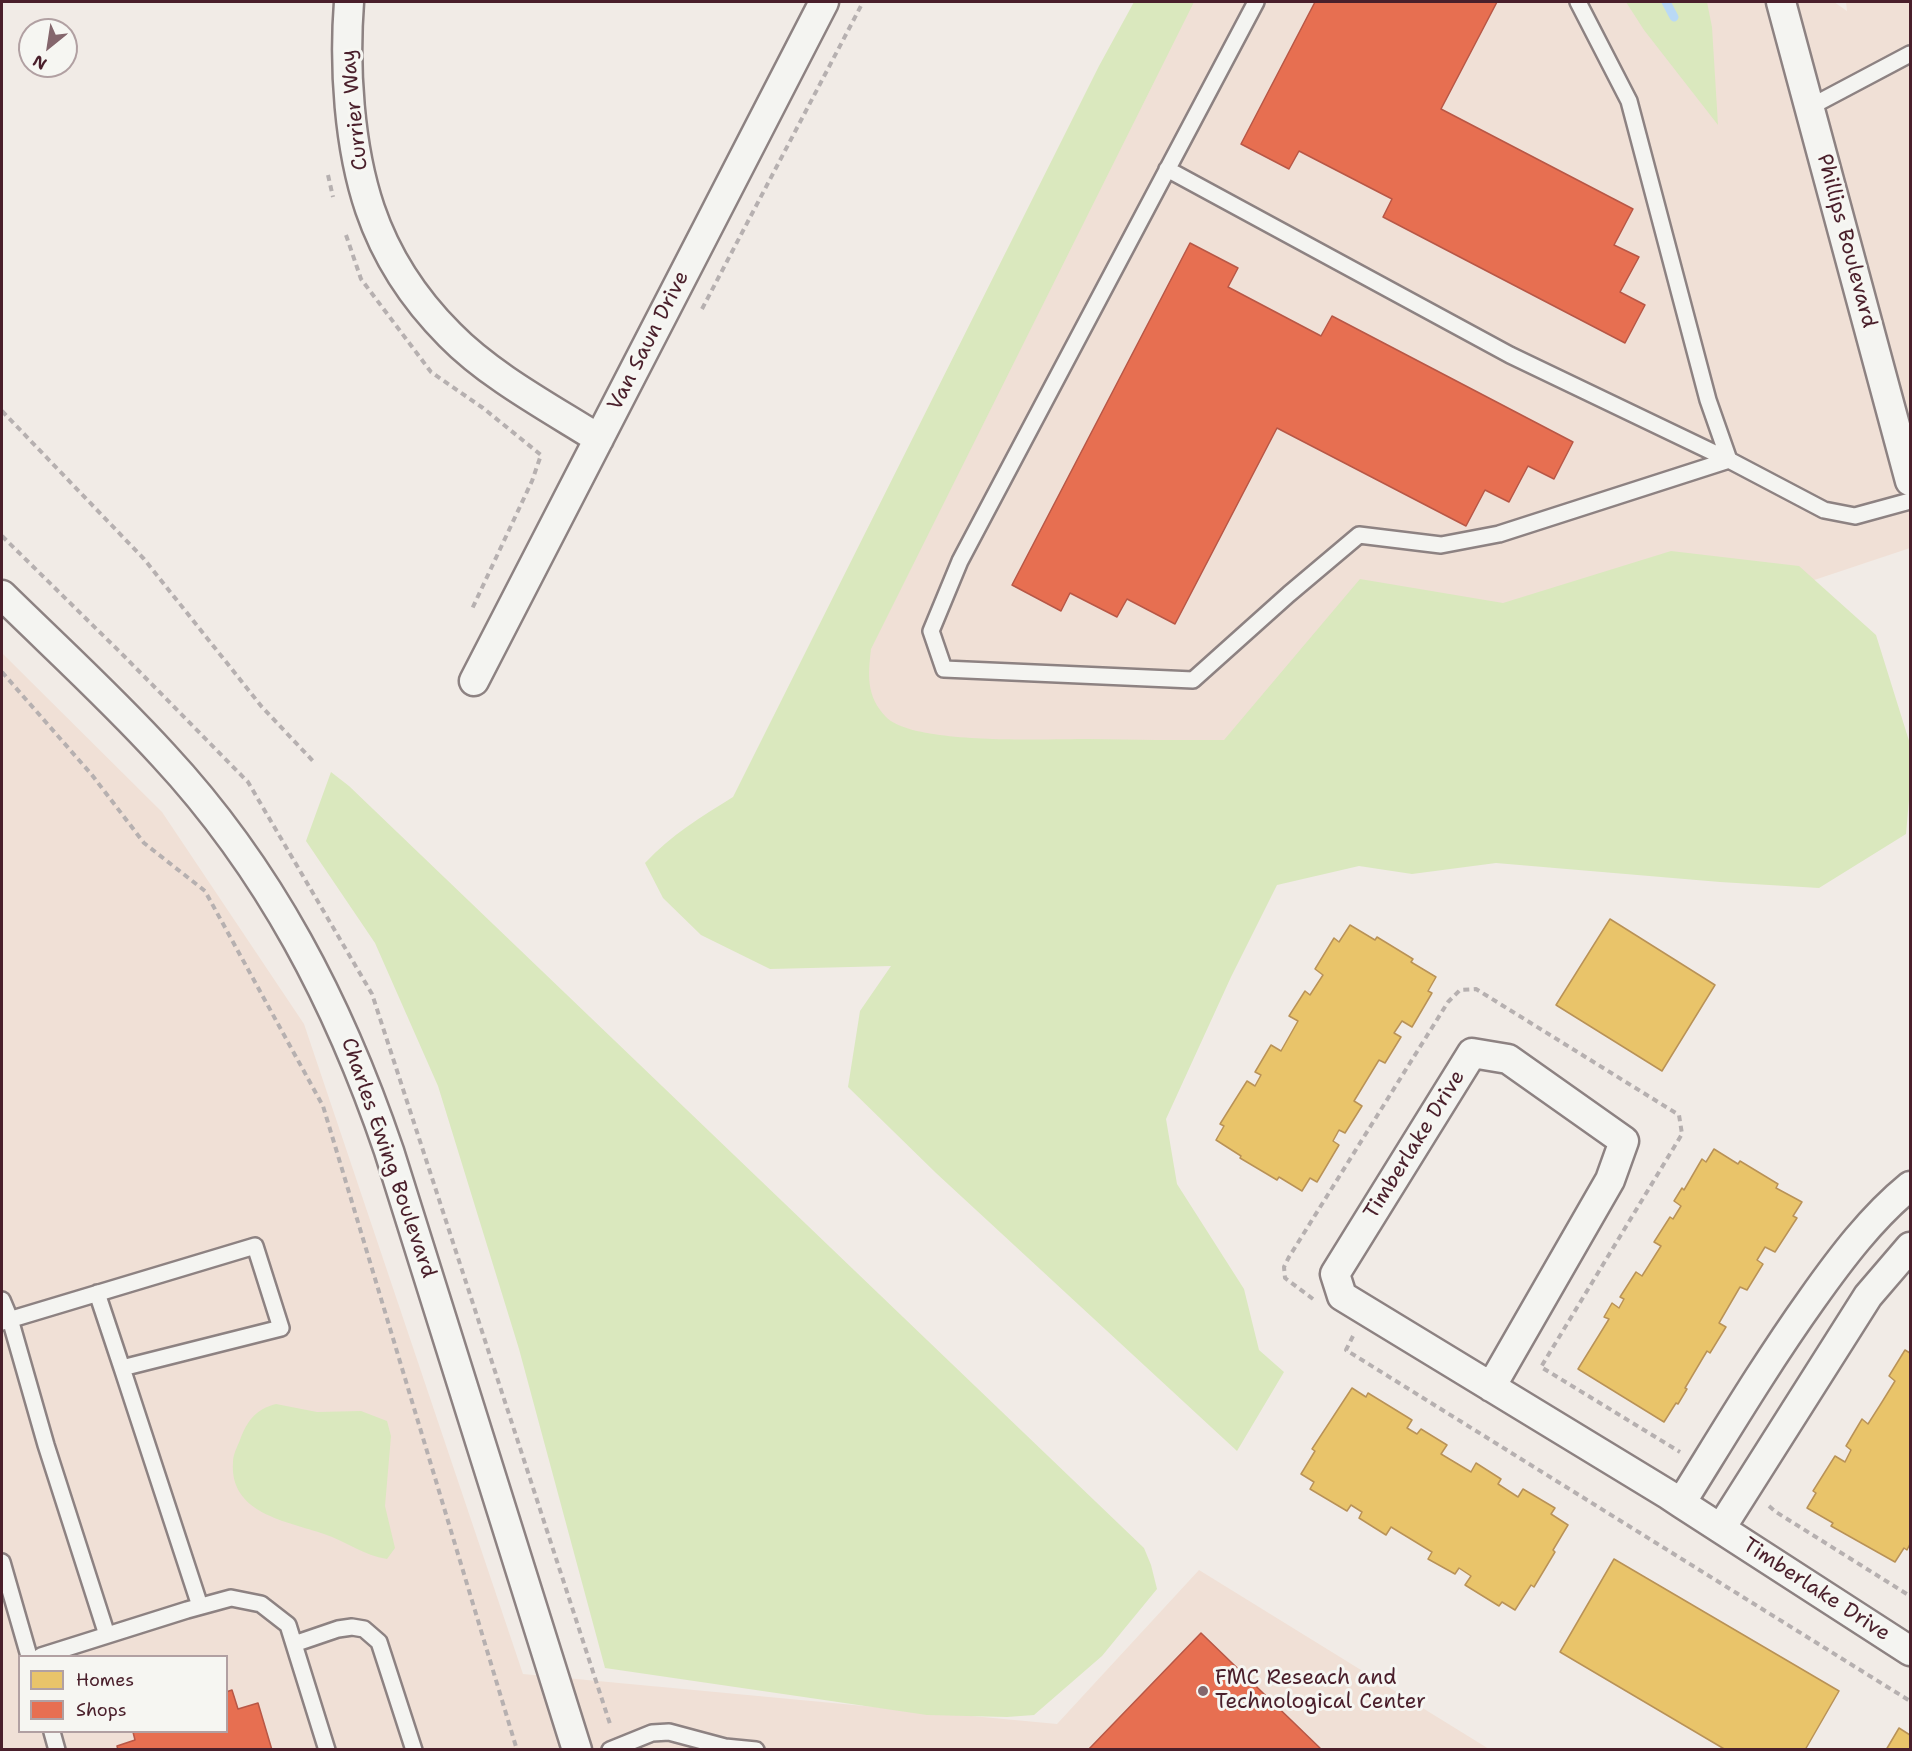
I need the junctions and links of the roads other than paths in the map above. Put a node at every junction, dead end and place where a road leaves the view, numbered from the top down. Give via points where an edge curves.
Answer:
1 (349, 2) edge
2 (824, 2) edge
3 (1256, 2) edge
4 (1578, 2) edge
5 (1781, 2) edge
6 (1911, 54) edge
7 (1810, 107) junction
8 (1167, 169) junction
9 (599, 440) junction
10 (1729, 460) junction
11 (1911, 481) edge
12 (1911, 501) edge
13 (2, 595) edge
14 (474, 681) dead end
15 (1911, 1185) edge
16 (1911, 1247) edge
17 (97, 1293) junction
18 (2, 1300) edge
19 (6, 1321) edge
20 (122, 1368) junction
21 (1491, 1387) junction
22 (1681, 1503) junction
23 (1721, 1528) junction
24 (2, 1562) edge
25 (200, 1606) junction
26 (107, 1635) junction
27 (294, 1644) junction
28 (1911, 1651) edge
29 (29, 1655) edge
30 (44, 1655) edge
31 (53, 1733) edge
32 (725, 1748) edge
33 (57, 1749) edge
34 (327, 1749) edge
35 (414, 1749) edge
36 (577, 1749) edge
37 (609, 1749) edge
38 (756, 1749) edge

1 - 9 street, Currier Way via 349,91 357,158 370,208 388,251 416,296 450,336 486,366
2 - 9 street, Van Saun Drive
3 - 8 lane
4 - 10 lane via 1629,101 1708,400
5 - 7 street, Phillips Boulevard
6 - 7 lane
7 - 11 street, Phillips Boulevard
8 - 10 lane via 1510,355
8 - 10 lane via 960,561 931,631 944,669 1193,680 1359,535 1441,545 1487,536
9 - 14 street, Van Saun Drive
10 - 12 lane via 1824,510 1855,516
13 - 36 street, Charles Ewing Boulevard via 157,748 207,806 246,858 315,970 343,1029 382,1130
15 - 22 street via 1888,1203 1833,1269 1774,1352
16 - 23 street, Timberlake Drive via 1868,1296
17 - 19 lane
17 - 20 lane
17 - 20 lane via 255,1246 281,1328
18 - 19 lane
19 - 26 lane
20 - 25 lane
21 - 21 street, Timberlake Drive via 1342,1296 1335,1274 1472,1053 1508,1059 1624,1141 1610,1180
21 - 22 street, Timberlake Drive
22 - 23 street, Timberlake Drive
23 - 28 street, Timberlake Drive
24 - 29 lane
25 - 26 lane
25 - 27 lane via 231,1598 261,1604 288,1625
26 - 30 lane
27 - 34 lane
27 - 35 lane via 352,1627 364,1629 379,1642
31 - 33 lane
32 - 37 lane via 669,1732 652,1733
32 - 38 lane

